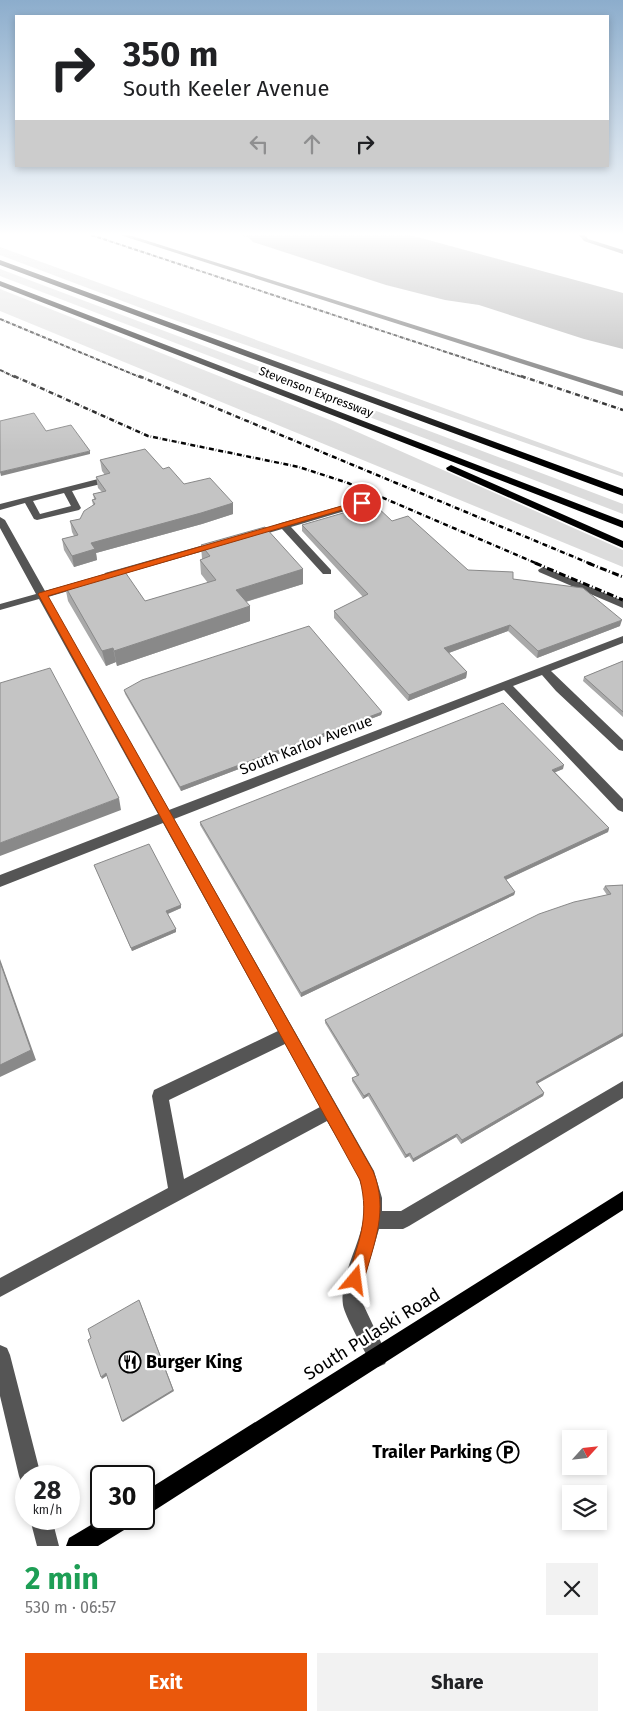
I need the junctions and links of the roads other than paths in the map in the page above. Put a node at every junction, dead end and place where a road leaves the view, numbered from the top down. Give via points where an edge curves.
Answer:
1 (62, 307) edge
2 (121, 307) edge
3 (350, 307) edge
4 (349, 392) junction
5 (623, 394) edge
6 (346, 417) junction
7 (102, 481) edge
8 (623, 483) edge
9 (68, 490) junction
10 (623, 493) edge
11 (28, 500) junction
12 (362, 503) dead end
13 (0, 507) edge
14 (0, 520) edge
15 (284, 525) junction
16 (623, 525) edge
17 (623, 544) edge
18 (543, 570) dead end
19 (327, 572) dead end
20 (42, 594) junction
21 (623, 605) edge
22 (0, 607) edge
23 (623, 639) edge
24 (544, 670) junction
25 (506, 685) junction
26 (623, 747) edge
27 (623, 808) edge
28 (166, 817) junction
29 (0, 881) edge
30 (288, 1034) junction
31 (623, 1089) edge
32 (330, 1110) junction
33 (178, 1192) junction
34 (623, 1200) edge
35 (373, 1220) junction
36 (0, 1288) edge
37 (0, 1355) edge
38 (378, 1356) junction
39 (27, 1465) edge
40 (155, 1497) edge
41 (44, 1530) edge
42 (103, 1530) edge
43 (48, 1546) edge
44 (77, 1546) edge

1 - 6 highway, Stevenson Expressway
2 - 4 highway, Stevenson Expressway
3 - 5 street
4 - 8 highway via 423,413
4 - 10 highway, Stevenson Expressway
6 - 16 highway, Stevenson Expressway
6 - 17 highway via 426,457
7 - 9 street
9 - 11 street
9 - 11 street via 76,508 37,517
11 - 13 street
12 - 15 street
14 - 20 street
15 - 19 street
15 - 20 street
18 - 21 street
20 - 22 street
20 - 28 street
23 - 24 street, South Karlov Avenue
24 - 25 street, South Karlov Avenue
24 - 26 street
25 - 27 street
25 - 28 street, South Karlov Avenue
28 - 29 street, South Karlov Avenue
28 - 30 street
30 - 32 street
30 - 33 street via 160,1096
31 - 35 street via 403,1220
32 - 33 street
32 - 35 street via 368,1177 373,1198
33 - 36 street
34 - 38 main road, South Pulaski Road
35 - 38 street via 355,1280 353,1305
37 - 39 street
38 - 40 main road, South Pulaski Road
41 - 43 street
42 - 44 main road

